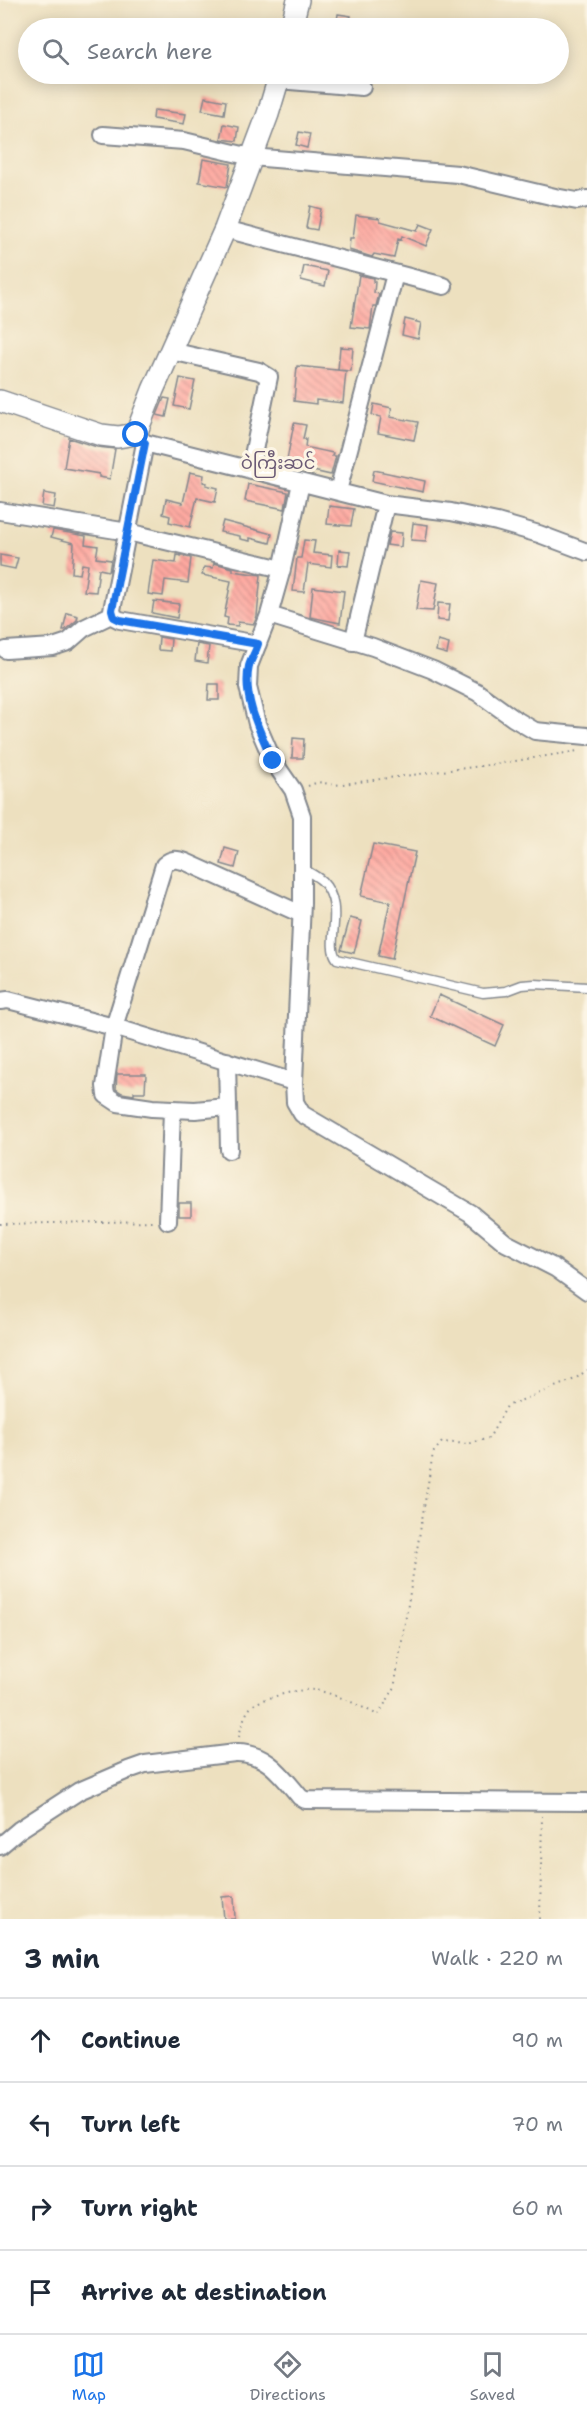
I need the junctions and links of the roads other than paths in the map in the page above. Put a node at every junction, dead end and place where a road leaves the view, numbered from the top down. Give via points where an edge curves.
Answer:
1 (298, 0) edge
2 (294, 18) edge
3 (277, 84) edge
4 (338, 84) edge
5 (363, 87) dead end
6 (103, 135) dead end
7 (251, 157) junction
8 (587, 198) edge
9 (225, 230) junction
10 (395, 274) junction
11 (444, 286) dead end
12 (171, 351) junction
13 (0, 401) edge
14 (141, 439) junction
15 (250, 470) junction
16 (301, 483) junction
17 (338, 491) junction
18 (386, 504) junction
19 (0, 511) edge
20 (128, 532) junction
21 (587, 552) edge
22 (282, 569) junction
23 (112, 614) junction
24 (269, 615) junction
25 (353, 642) junction
26 (258, 644) junction
27 (6, 650) dead end
28 (587, 736) edge
29 (301, 868) junction
30 (301, 914) junction
31 (587, 987) edge
32 (0, 1001) edge
33 (114, 1027) junction
34 (227, 1061) junction
35 (294, 1082) junction
36 (227, 1107) junction
37 (172, 1110) junction
38 (228, 1150) dead end
39 (168, 1221) road end
40 (587, 1291) edge
41 (587, 1802) edge
42 (0, 1846) edge

1 - 2 street
3 - 7 street
4 - 5 street
6 - 7 street via 184,141
7 - 8 street via 458,174 555,197 577,201
7 - 9 street
9 - 10 street
9 - 12 street
10 - 11 street
10 - 17 street
12 - 14 street via 153,390
12 - 15 street via 268,375
13 - 14 street via 101,435
14 - 15 street
14 - 20 street
15 - 16 street
16 - 17 street
16 - 22 street
17 - 18 street
18 - 21 street via 497,522
18 - 25 street
19 - 20 street
20 - 22 street
20 - 23 street
22 - 24 street
23 - 26 street via 120,620
23 - 27 street via 84,628 68,642 53,647
24 - 25 street
24 - 26 street
25 - 28 street via 457,681 535,731
26 - 29 street via 249,666 248,687 257,724 273,761 293,790 302,816
29 - 30 street
29 - 31 lane via 322,880 331,896 336,909 332,946 337,959 483,993 535,984
30 - 33 street via 186,862 171,860 164,865
30 - 35 street
32 - 33 street
33 - 34 street
33 - 37 street via 106,1095 118,1103
34 - 35 street
34 - 36 street
35 - 40 street via 295,1102 302,1114 470,1213 506,1243 555,1268
36 - 37 street
36 - 38 street
37 - 39 street
41 - 42 street via 305,1800 273,1766 245,1752 145,1764 128,1770 79,1791

